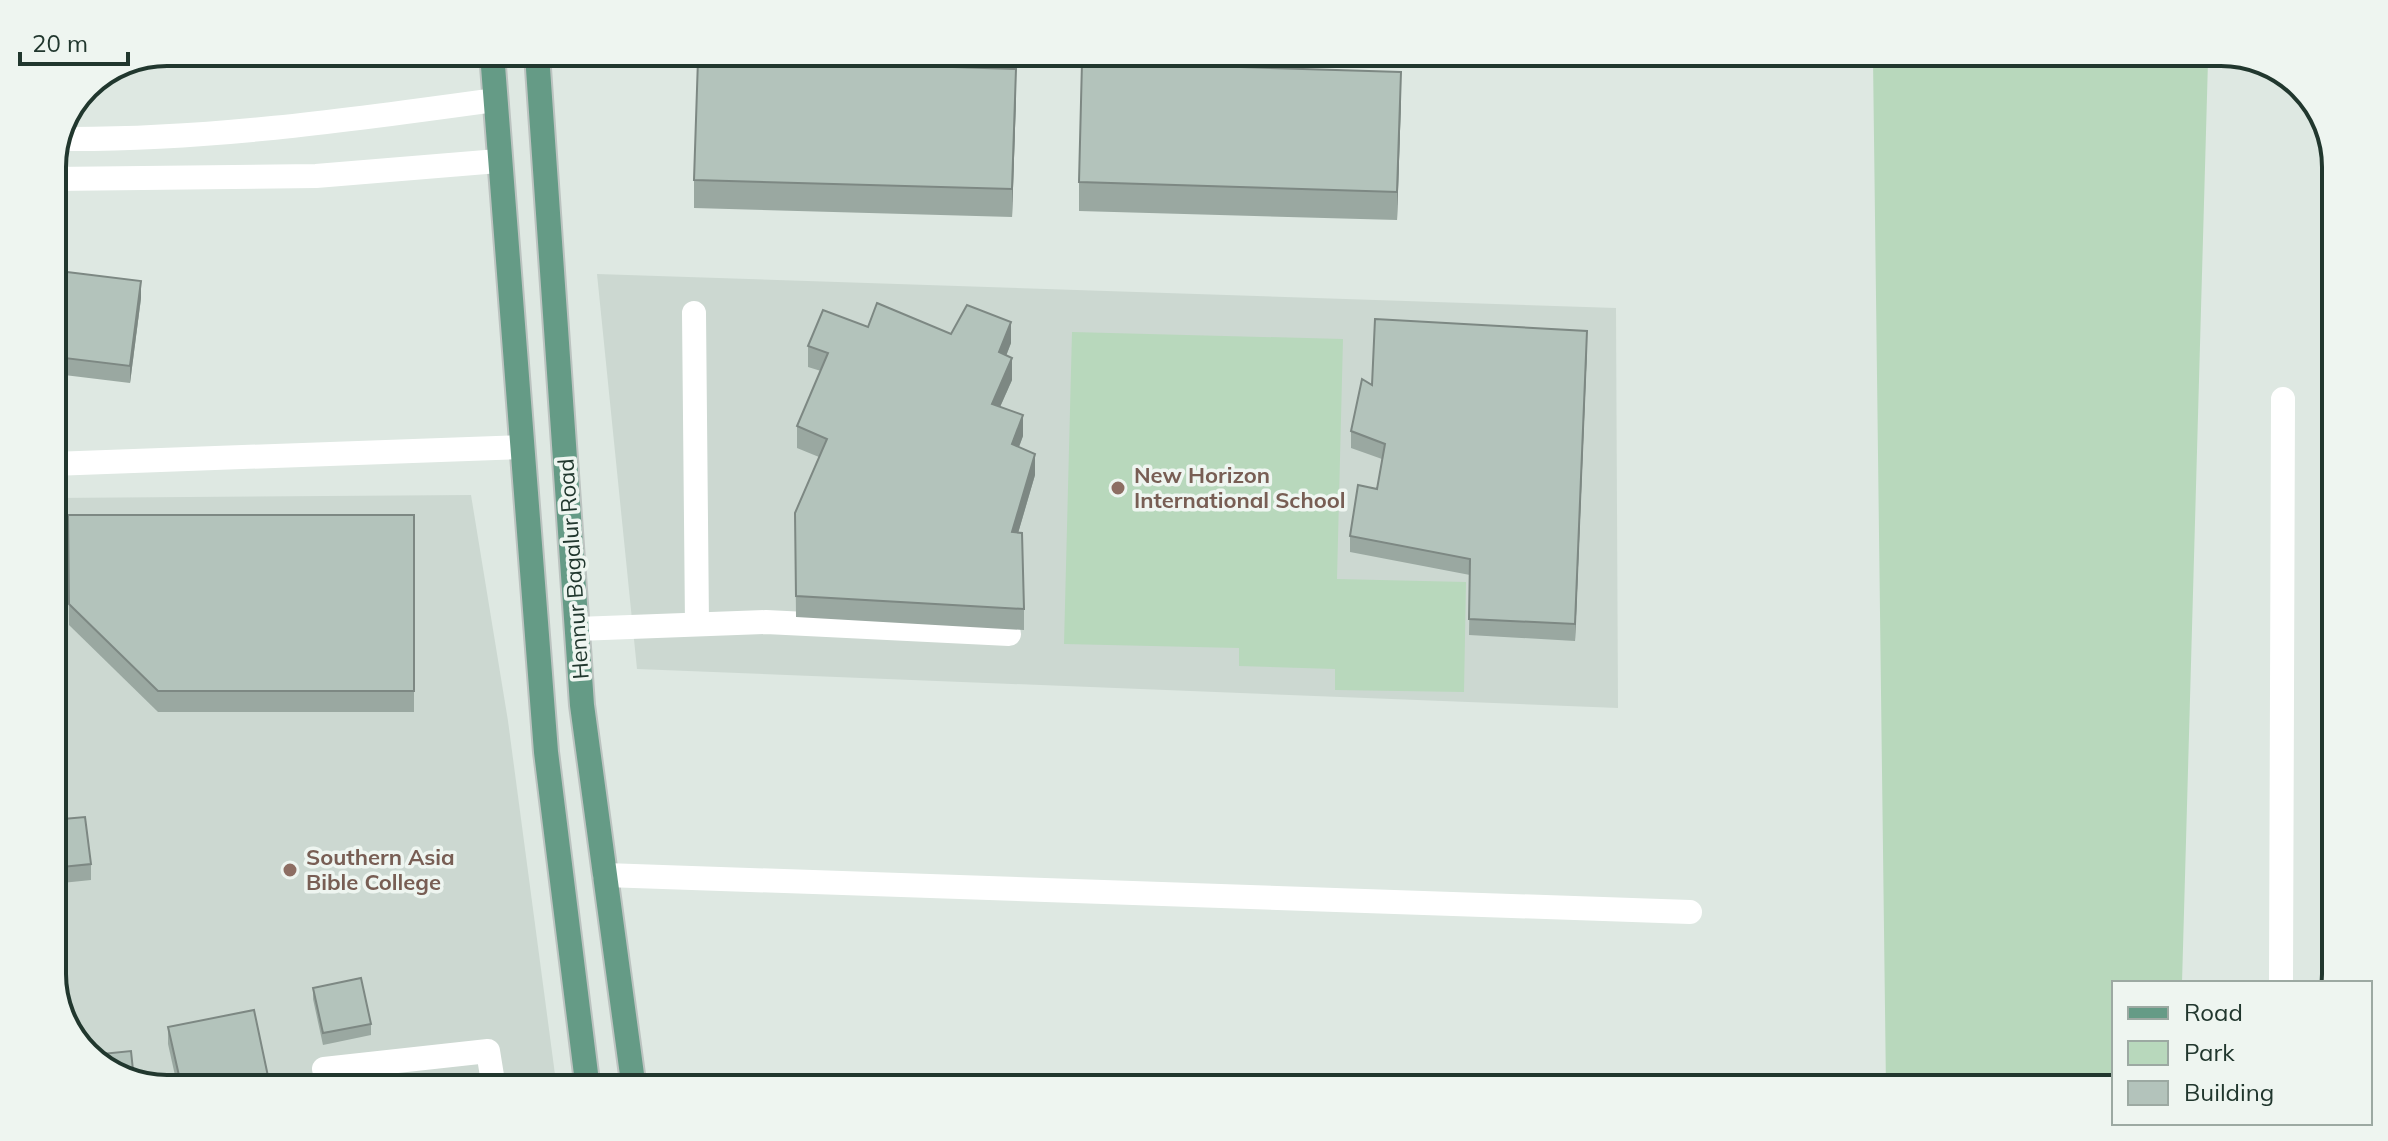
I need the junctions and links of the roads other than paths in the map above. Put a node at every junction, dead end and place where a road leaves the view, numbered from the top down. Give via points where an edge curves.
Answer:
1 (493, 66) edge
2 (538, 66) edge
3 (495, 100) junction
4 (70, 139) edge
5 (498, 161) junction
6 (66, 179) edge
7 (694, 313) dead end
8 (2283, 399) dead end
9 (521, 447) junction
10 (66, 463) edge
11 (697, 624) junction
12 (577, 629) junction
13 (1009, 634) edge
14 (605, 875) junction
15 (1690, 912) dead end
16 (2281, 981) edge
17 (324, 1069) dead end
18 (492, 1075) edge
19 (586, 1075) edge
20 (632, 1075) edge

1 - 3 main road, Hennur Bagalur Road
2 - 12 main road, Hennur Bagalur Road
3 - 4 street via 144,140
3 - 5 main road, Hennur Bagalur Road
5 - 6 street via 316,176
5 - 9 main road, Hennur Bagalur Road
7 - 11 street
8 - 16 street
9 - 10 street
9 - 19 main road, Hennur Bagalur Road via 546,752
11 - 12 street
11 - 13 street via 766,622
12 - 14 main road, Hennur Bagalur Road
14 - 15 street
14 - 20 main road, Hennur Bagalur Road
17 - 18 street via 488,1051

